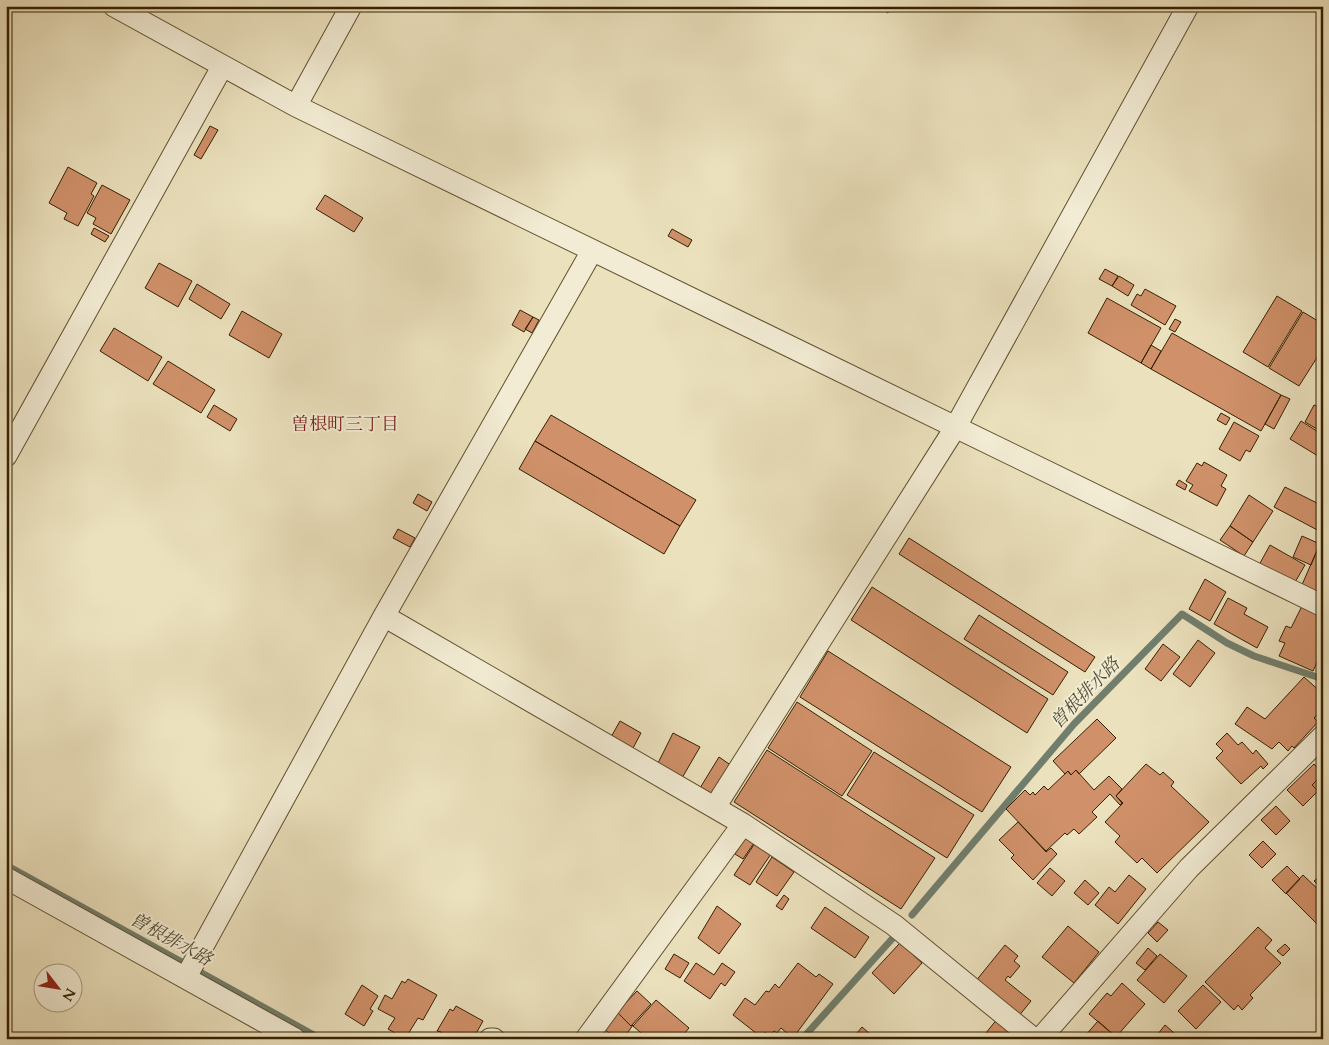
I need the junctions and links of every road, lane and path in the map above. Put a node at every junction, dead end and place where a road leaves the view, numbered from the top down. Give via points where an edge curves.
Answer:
1 (114, 6) edge
2 (351, 6) edge
3 (1188, 6) edge
4 (222, 67) junction
5 (296, 106) junction
6 (592, 251) junction
7 (955, 428) junction
8 (6, 456) edge
9 (1323, 606) edge
10 (384, 616) junction
11 (1323, 736) edge
12 (716, 807) junction
13 (744, 824) junction
14 (6, 878) edge
15 (190, 969) junction
16 (295, 1039) edge
17 (586, 1039) edge
18 (1034, 1039) edge
19 (1040, 1039) edge

1 - 4 street
2 - 5 street
3 - 7 street
4 - 5 street
4 - 8 street
5 - 6 street
6 - 7 street
6 - 10 street
7 - 9 street
7 - 12 street
10 - 12 street
10 - 15 street
11 - 19 street via 1189,868
12 - 13 street
13 - 17 street
13 - 18 street via 894,925
14 - 15 street
15 - 16 street

